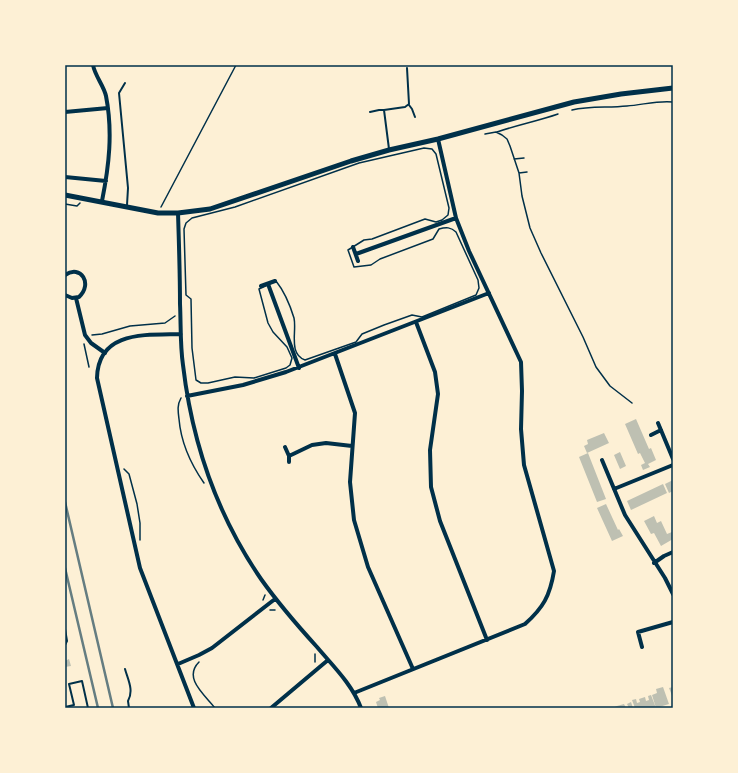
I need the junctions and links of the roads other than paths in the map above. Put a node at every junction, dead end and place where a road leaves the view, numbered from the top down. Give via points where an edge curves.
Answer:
1 (93, 65) edge
2 (407, 68) dead end
3 (125, 83) dead end
4 (673, 88) edge
5 (409, 105) junction
6 (108, 108) junction
7 (384, 110) junction
8 (65, 112) edge
9 (370, 112) dead end
10 (414, 117) dead end
11 (438, 139) junction
12 (389, 150) junction
13 (65, 178) edge
14 (106, 181) junction
15 (65, 195) edge
16 (102, 202) junction
17 (127, 207) junction
18 (178, 213) junction
19 (456, 218) junction
20 (353, 247) dead end
21 (356, 254) junction
22 (358, 261) dead end
23 (65, 275) edge
24 (275, 281) dead end
25 (268, 284) junction
26 (261, 286) dead end
27 (488, 293) junction
28 (65, 295) edge
29 (76, 298) junction
30 (416, 322) junction
31 (181, 334) junction
32 (105, 353) junction
33 (335, 354) junction
34 (299, 368) junction
35 (188, 396) junction
36 (658, 423) dead end
37 (661, 430) junction
38 (651, 435) dead end
39 (352, 446) junction
40 (285, 447) dead end
41 (289, 456) junction
42 (602, 460) dead end
43 (673, 460) edge
44 (289, 462) dead end
45 (673, 465) edge
46 (614, 489) junction
47 (673, 552) edge
48 (654, 563) junction
49 (673, 594) edge
50 (275, 599) junction
51 (673, 622) edge
52 (65, 629) edge
53 (487, 640) junction
54 (65, 645) edge
55 (642, 647) dead end
56 (328, 660) junction
57 (178, 664) junction
58 (125, 669) dead end
59 (413, 669) junction
60 (354, 693) junction
61 (65, 707) edge
62 (88, 708) edge
63 (129, 708) edge
64 (194, 708) edge
65 (271, 708) edge
66 (361, 708) edge

1 - 6 street via 106,94
2 - 5 lane
3 - 17 lane via 119,93 128,188
4 - 11 street via 574,102
5 - 7 lane
5 - 10 lane
6 - 8 street
6 - 14 street via 110,150
7 - 9 lane
7 - 12 lane
11 - 12 street
11 - 19 street
12 - 18 street via 210,209
13 - 14 street
14 - 16 street
15 - 16 street
16 - 17 street
17 - 18 street via 158,213
18 - 31 street
19 - 21 street
19 - 27 street
20 - 21 street
21 - 22 street
23 - 29 street via 74,272 81,274 85,279 85,289 82,295
24 - 25 street
25 - 26 street
25 - 34 street
27 - 30 street
27 - 53 street via 520,362 524,464 554,571 546,600 537,614 525,624
28 - 29 street
29 - 32 street via 85,335
30 - 33 street
30 - 53 street via 435,372 438,394 430,450 431,488 440,521
31 - 32 street via 127,337
31 - 35 street
32 - 57 street via 99,364 97,378 115,462 140,568
33 - 34 street
33 - 39 street via 355,413
34 - 35 street via 254,382
35 - 50 street via 198,444 218,500 238,542
36 - 37 street
37 - 38 street
37 - 43 street
39 - 41 street via 326,443 312,445
39 - 59 street via 350,482 354,520 368,567
40 - 41 street
41 - 44 street
42 - 46 street
45 - 46 street
46 - 48 street via 625,515
47 - 48 street
48 - 49 street
50 - 56 street
50 - 57 street via 212,648
51 - 55 street via 638,632
52 - 54 lane
53 - 59 street
56 - 60 street
56 - 65 street
57 - 64 street
58 - 63 lane via 132,690 128,701
59 - 60 street
60 - 66 street
61 - 62 lane via 74,705 69,684 82,680

